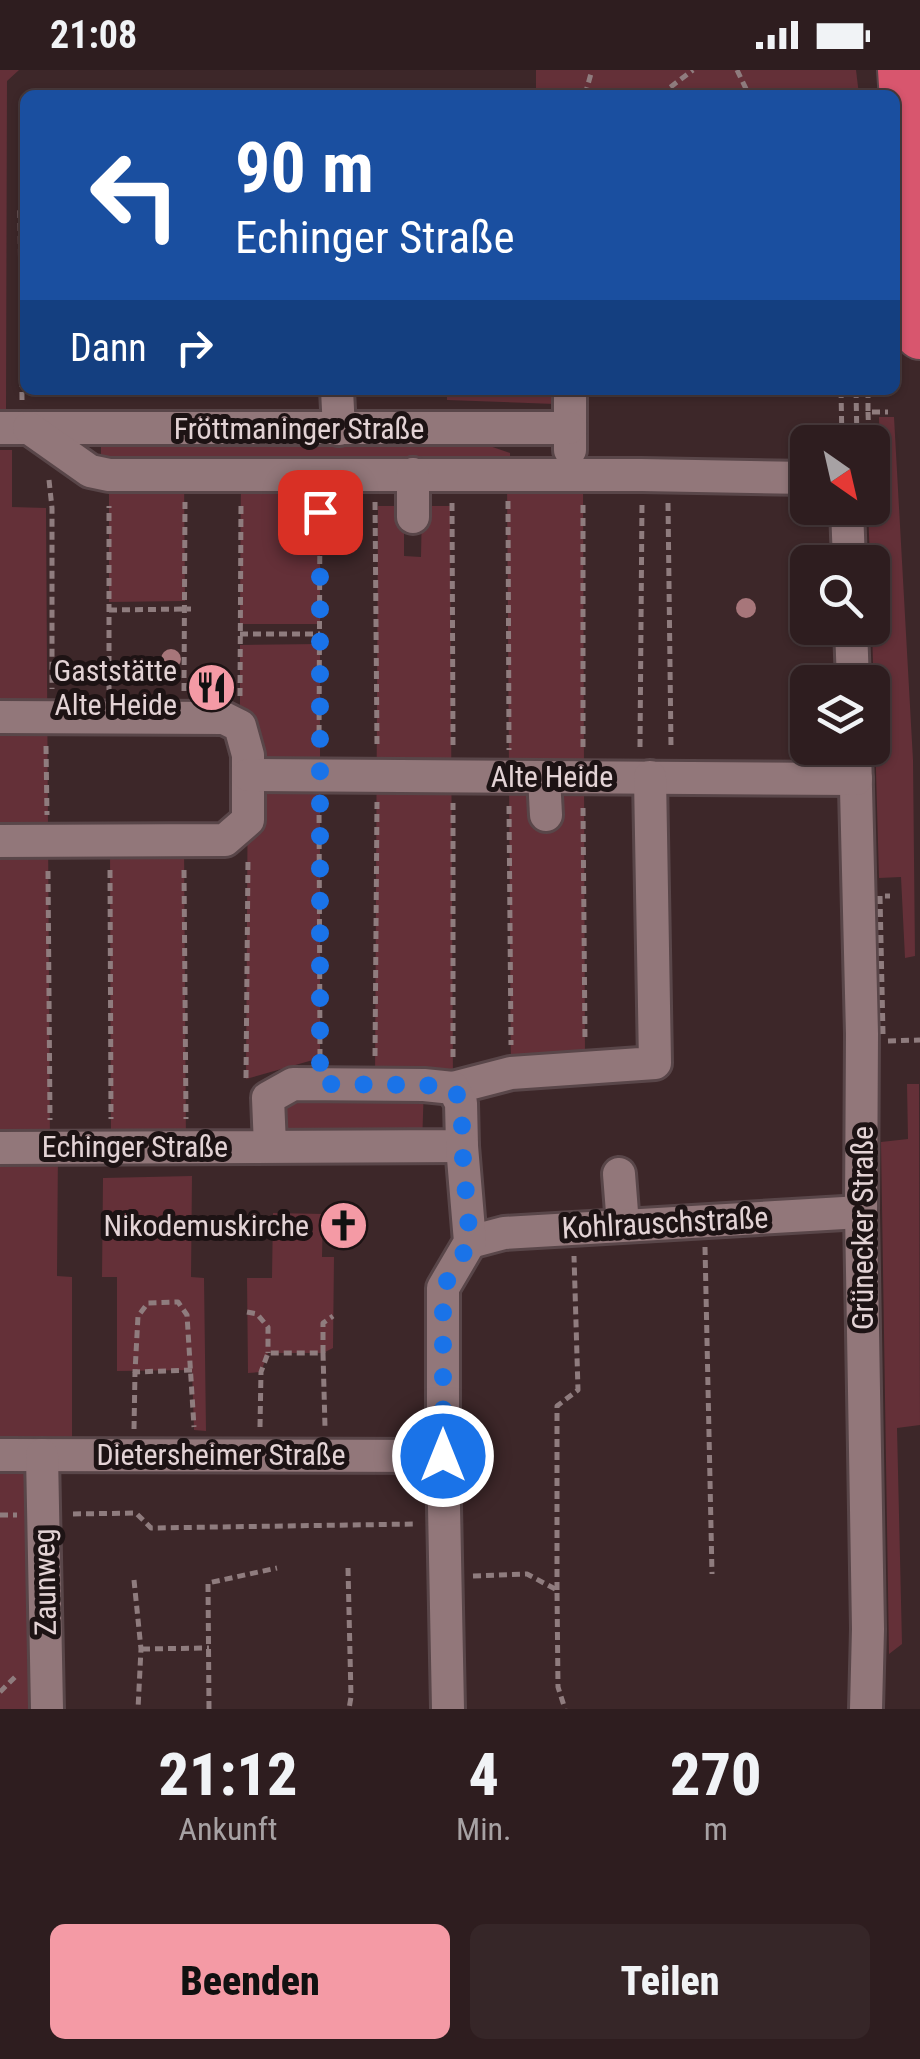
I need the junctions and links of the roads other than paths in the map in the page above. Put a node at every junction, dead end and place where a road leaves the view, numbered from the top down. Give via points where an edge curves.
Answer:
1 (902, 70) edge
2 (920, 336) edge
3 (337, 395) edge
4 (570, 395) edge
5 (569, 428) junction
6 (339, 429) junction
7 (24, 431) edge
8 (413, 474) junction
9 (577, 475) junction
10 (790, 478) edge
11 (413, 517) dead end
12 (0, 716) edge
13 (828, 765) edge
14 (855, 765) edge
15 (248, 775) junction
16 (544, 777) junction
17 (654, 778) junction
18 (546, 814) dead end
19 (0, 841) edge
20 (453, 1088) junction
21 (270, 1146) junction
22 (462, 1146) junction
23 (0, 1148) edge
24 (619, 1174) dead end
25 (861, 1212) junction
26 (623, 1225) junction
27 (470, 1242) junction
28 (0, 1455) edge
29 (42, 1455) junction
30 (443, 1456) junction
31 (47, 1709) edge
32 (448, 1709) edge
33 (866, 1709) edge

1 - 2 highway
3 - 6 street
4 - 5 street
5 - 6 street, Fröttmaninger Straße
5 - 9 street
6 - 7 street, Fröttmaninger Straße
7 - 8 street, Fröttmaninger Straße via 90,471 109,475
8 - 9 street, Fröttmaninger Straße
8 - 11 street
9 - 10 street, Fröttmaninger Straße
12 - 15 street via 224,718 240,726
13 - 17 street, Alte Heide
14 - 25 street, Grünecker Straße
15 - 16 street, Alte Heide
15 - 19 street via 248,820 225,840
16 - 17 street, Alte Heide
16 - 18 street
17 - 20 street, Echinger Straße via 655,1064 511,1074
20 - 21 street, Echinger Straße via 293,1084 268,1098
20 - 22 street via 462,1103
21 - 22 street, Echinger Straße
21 - 23 street, Echinger Straße
22 - 27 street
24 - 26 street
25 - 26 street, Kohlrauschstraße
25 - 33 street, Grünecker Straße
26 - 27 street, Kohlrauschstraße via 504,1233
27 - 30 street via 443,1288
28 - 29 street, Dietersheimer Straße
29 - 30 street, Dietersheimer Straße
29 - 31 street, Zaunweg
30 - 32 street

